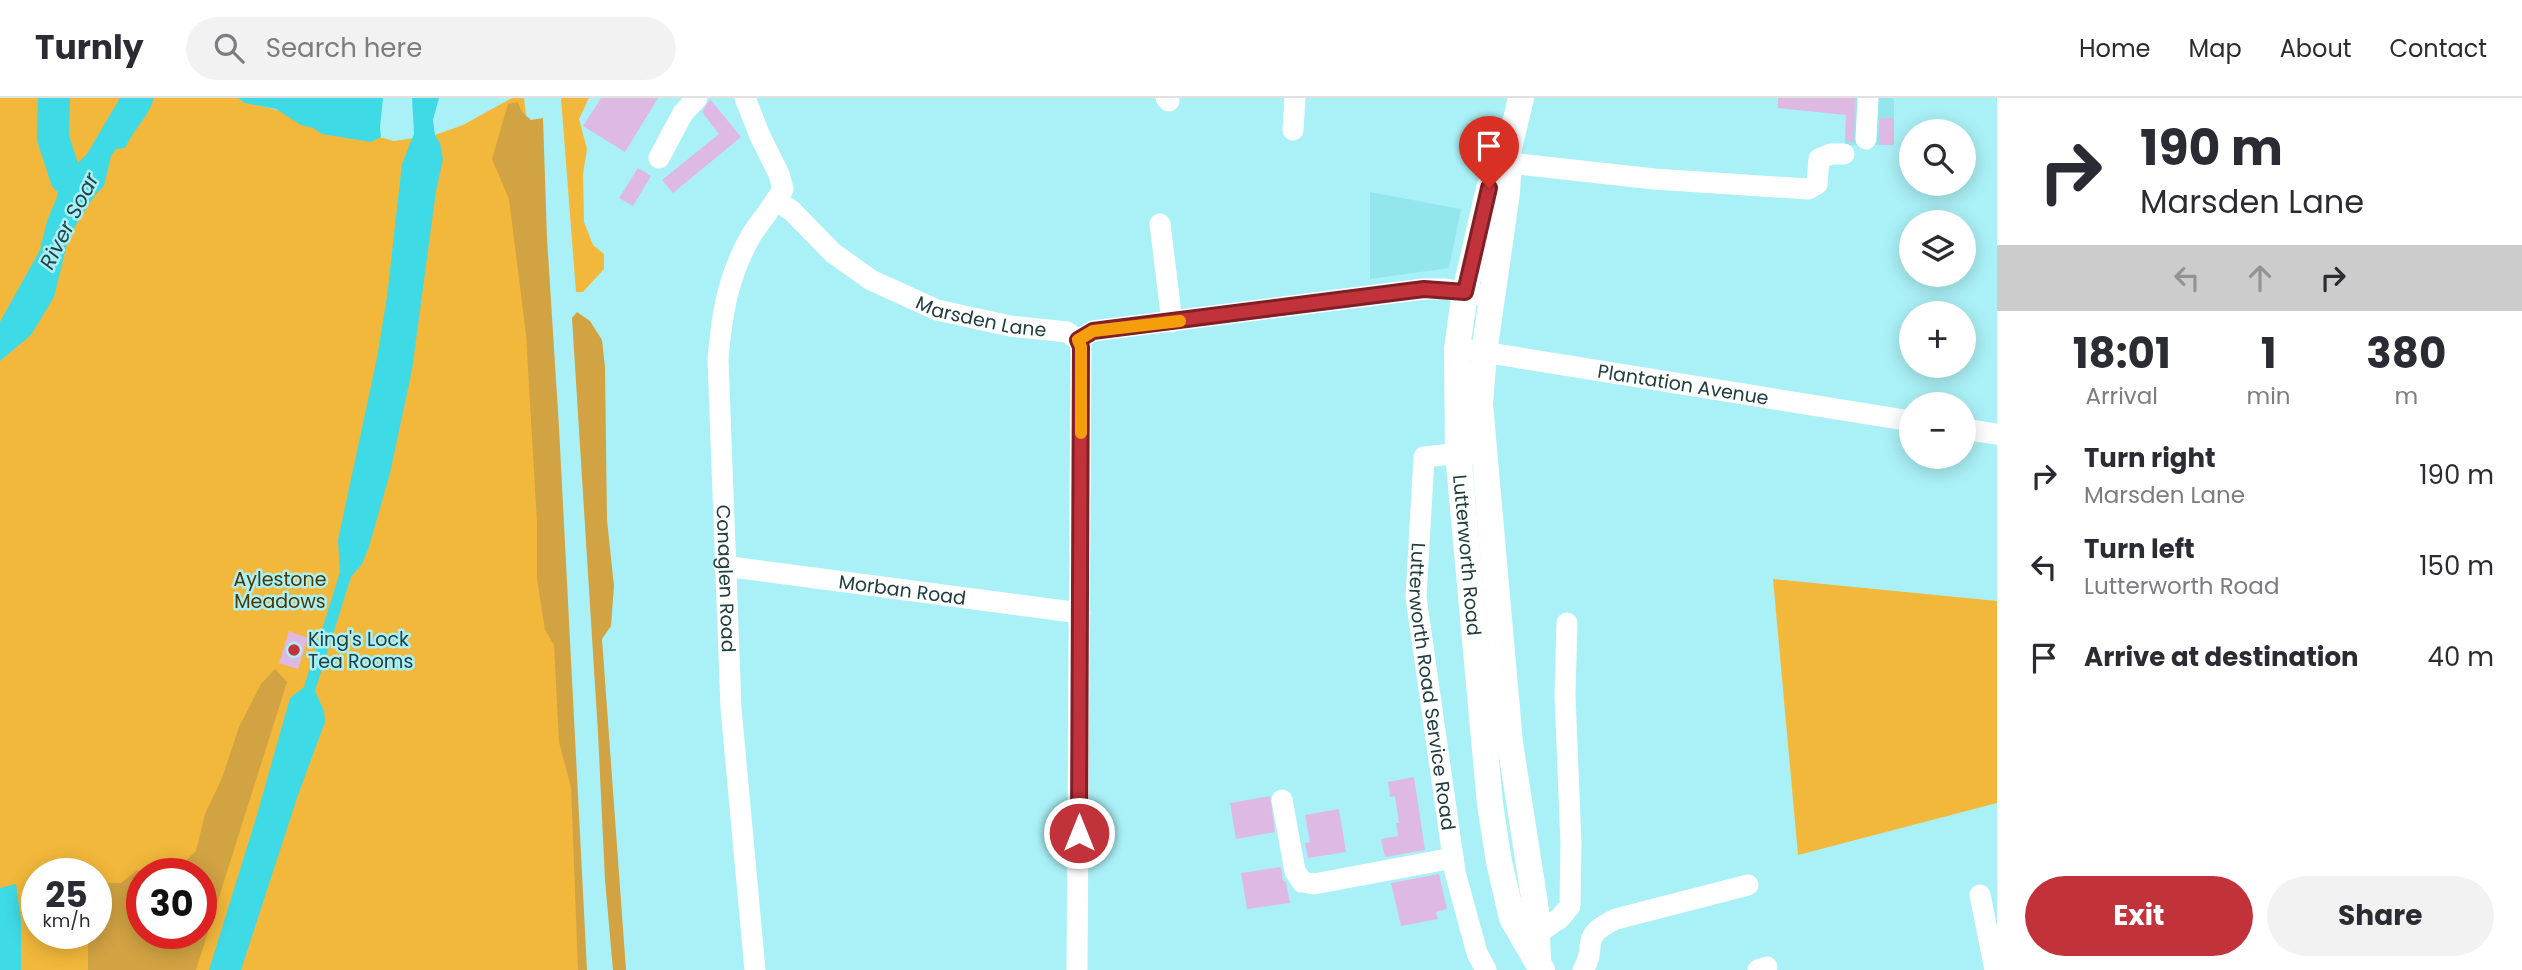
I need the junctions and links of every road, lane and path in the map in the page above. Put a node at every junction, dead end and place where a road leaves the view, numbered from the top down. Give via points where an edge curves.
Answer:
1 (697, 98) edge
2 (745, 98) edge
3 (1295, 98) edge
4 (1521, 98) edge
5 (1868, 98) edge
6 (1293, 131) dead end
7 (1866, 139) dead end
8 (1844, 154) dead end
9 (1509, 155) junction
10 (659, 158) dead end
11 (776, 200) junction
12 (1492, 223) junction
13 (1160, 224) dead end
14 (1465, 292) junction
15 (1492, 298) junction
16 (1171, 322) junction
17 (1078, 340) junction
18 (1457, 348) junction
19 (1484, 353) junction
20 (1899, 419) edge
21 (1976, 431) edge
22 (1997, 435) edge
23 (1471, 452) junction
24 (724, 566) junction
25 (1080, 613) junction
26 (1567, 623) dead end
27 (1282, 800) dead end
28 (1453, 858) junction
29 (1748, 885) dead end
30 (1980, 895) dead end
31 (1529, 920) junction
32 (1540, 965) edge
33 (755, 970) edge
34 (1077, 970) edge
35 (1486, 970) edge
36 (1583, 970) edge
37 (1995, 970) edge

1 - 10 street via 683,113
2 - 11 street via 782,184
3 - 6 street
4 - 9 main road, Lutterworth Road
5 - 7 street
8 - 9 street via 1819,159 1817,184 1808,189 1654,179
9 - 12 main road, Lutterworth Road via 1489,188
11 - 17 street, Marsden Lane via 870,280 937,310 1010,326 1067,332
11 - 24 street, Conaglen Road via 752,234 723,307 718,359
12 - 14 main road, Lutterworth Road
12 - 15 main road, Lutterworth Road
13 - 16 street
14 - 15 street
14 - 16 street via 1424,289
14 - 18 main road, Lutterworth Road
15 - 19 main road, Lutterworth Road
16 - 17 street via 1093,331
17 - 25 street
18 - 19 street, Plantation Avenue
18 - 23 main road, Lutterworth Road
19 - 20 street, Plantation Avenue
19 - 23 main road, Lutterworth Road
21 - 22 street
23 - 28 street, Lutterworth Road Service Road via 1424,457 1416,597
23 - 31 main road, Lutterworth Road via 1490,804 1499,862
24 - 25 street, Morban Road
24 - 33 street, Conaglen Road via 731,708
25 - 34 street
26 - 31 street via 1570,906 1560,918
27 - 28 street via 1295,871 1302,882 1314,884
28 - 35 street, Lutterworth Road Service Road via 1477,953
29 - 36 street via 1603,925 1590,940
30 - 37 street
31 - 32 main road, Lutterworth Road

